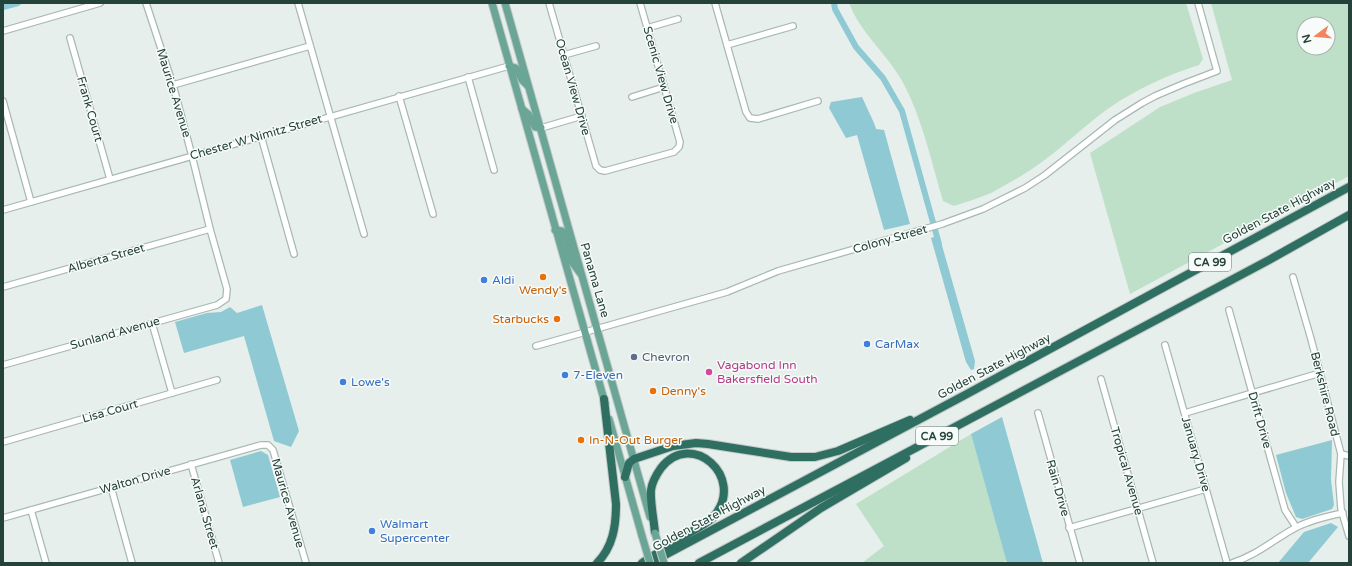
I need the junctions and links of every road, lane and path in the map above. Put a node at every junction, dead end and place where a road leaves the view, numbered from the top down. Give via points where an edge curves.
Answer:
1 (100, 3) edge
2 (146, 3) edge
3 (298, 3) edge
4 (492, 3) edge
5 (505, 3) edge
6 (549, 3) edge
7 (640, 3) edge
8 (715, 3) edge
9 (1198, 3) edge
10 (678, 19) dead end
11 (793, 26) dead end
12 (647, 28) junction
13 (3, 31) edge
14 (70, 38) dead end
15 (727, 45) junction
16 (310, 46) junction
17 (596, 46) dead end
18 (564, 56) junction
19 (509, 66) junction
20 (468, 77) junction
21 (172, 86) junction
22 (529, 86) junction
23 (664, 88) junction
24 (399, 96) junction
25 (632, 97) dead end
26 (3, 101) edge
27 (818, 101) dead end
28 (522, 109) junction
29 (330, 116) junction
30 (582, 116) junction
31 (541, 128) junction
32 (261, 136) junction
33 (192, 156) junction
34 (494, 170) dead end
35 (600, 170) joint
36 (110, 179) junction
37 (1349, 187) edge
38 (32, 202) junction
39 (3, 210) edge
40 (432, 214) dead end
41 (1349, 215) edge
42 (210, 229) junction
43 (555, 230) junction
44 (364, 234) dead end
45 (294, 254) dead end
46 (582, 276) junction
47 (1293, 277) dead end
48 (3, 287) edge
49 (226, 299) joint
50 (1229, 310) dead end
51 (152, 323) junction
52 (597, 328) junction
53 (584, 332) junction
54 (1165, 345) dead end
55 (536, 346) dead end
56 (3, 365) edge
57 (1320, 373) junction
58 (1101, 379) dead end
59 (217, 380) dead end
60 (172, 393) junction
61 (1252, 393) junction
62 (965, 395) junction
63 (604, 400) junction
64 (1038, 413) dead end
65 (1185, 413) junction
66 (974, 416) junction
67 (3, 442) edge
68 (268, 445) joint
69 (1341, 454) junction
70 (1349, 456) edge
71 (634, 459) junction
72 (191, 464) junction
73 (625, 477) junction
74 (111, 487) junction
75 (1206, 489) junction
76 (1138, 508) junction
77 (31, 510) junction
78 (1343, 513) junction
79 (3, 518) edge
80 (1070, 528) junction
81 (1296, 528) junction
82 (655, 532) junction
83 (1349, 536) edge
84 (725, 549) junction
85 (46, 563) edge
86 (132, 563) edge
87 (219, 563) edge
88 (306, 563) edge
89 (597, 563) edge
90 (642, 563) edge
91 (650, 563) edge
92 (664, 563) edge
93 (699, 563) edge
94 (702, 563) edge
95 (741, 563) edge
96 (1080, 563) edge
97 (1153, 563) edge
98 (1227, 563) edge
99 (1232, 563) edge

1 - 13 street
2 - 21 street, Maurice Avenue
3 - 16 street
4 - 19 main road, Panama Lane
5 - 22 main road, Panama Lane
6 - 18 street, Ocean View Drive
7 - 12 street, Scenic View Drive
8 - 15 street
9 - 52 street, Colony Street via 1217,71 1142,103 1115,120 1025,188 983,209 942,224 778,271 722,294
10 - 12 street
11 - 15 street
12 - 23 street, Scenic View Drive
14 - 36 street, Frank Court
15 - 27 street via 746,112 750,118 758,119
16 - 21 street
16 - 29 street
17 - 18 street
18 - 30 street, Ocean View Drive
19 - 20 street, Chester W Nimitz Street
19 - 22 main road via 516,68 522,80
19 - 28 main road, Panama Lane
20 - 24 street, Chester W Nimitz Street
20 - 34 street
21 - 33 street, Maurice Avenue
22 - 31 main road, Panama Lane
23 - 25 street
23 - 35 street, Scenic View Drive via 680,142 678,147 674,152 605,171
24 - 29 street, Chester W Nimitz Street
24 - 40 street
26 - 38 street
28 - 31 main road via 536,127
28 - 43 main road, Panama Lane
29 - 32 street, Chester W Nimitz Street
29 - 44 street
30 - 31 street
30 - 35 street, Ocean View Drive via 596,166
31 - 46 main road, Panama Lane
32 - 33 street, Chester W Nimitz Street
32 - 45 street
33 - 36 street, Chester W Nimitz Street
33 - 42 street, Maurice Avenue
36 - 38 street, Chester W Nimitz Street
37 - 62 highway, Golden State Highway / CA 99
38 - 39 street, Chester W Nimitz Street
41 - 66 highway, CA 99 via 1262,264
42 - 48 street, Alberta Street
42 - 49 street, Maurice Avenue via 227,289
43 - 46 main road via 564,233 572,262
43 - 53 main road, Panama Lane
46 - 52 main road, Panama Lane
47 - 57 street, Berkshire Road
49 - 51 street, Sunland Avenue via 217,305
50 - 61 street, Drift Drive
51 - 56 street, Sunland Avenue
51 - 60 street
52 - 53 street, Colony Street
52 - 71 main road, Panama Lane
53 - 55 street, Colony Street
53 - 63 main road, Panama Lane
54 - 65 street, January Drive
57 - 61 street
57 - 69 street, Berkshire Road
58 - 76 street, Tropical Avenue
59 - 60 street, Lisa Court
60 - 67 street, Lisa Court
61 - 65 street
61 - 81 street, Drift Drive via 1286,510
62 - 71 highway via 838,451 821,456 791,457 696,443 673,446
62 - 91 highway, Golden State Highway / CA 99
63 - 73 main road, Panama Lane
63 - 89 highway via 616,518 611,542
64 - 80 street, Rain Drive
65 - 75 street, January Drive
66 - 84 highway, CA 99
66 - 95 highway via 822,508
68 - 72 street, Walton Drive via 261,444
68 - 88 street, Maurice Avenue via 273,450
69 - 70 street
69 - 78 street, Berkshire Road via 1339,482
71 - 73 highway via 629,464
71 - 82 main road, Panama Lane
72 - 74 street, Walton Drive
72 - 87 street, Arlana Street
73 - 91 main road, Panama Lane, bridge
74 - 77 street, Walton Drive
74 - 86 street
75 - 76 street
75 - 98 street, January Drive
76 - 80 street
76 - 97 street, Tropical Avenue
77 - 79 street, Walton Drive
77 - 85 street
78 - 81 street
78 - 83 street, Berkshire Road
80 - 96 street, Rain Drive
81 - 99 street via 1259,552
82 - 90 highway via 651,491 657,473 666,462 676,456 688,453 709,460 718,470 723,483 724,497 719,510 710,521
82 - 92 main road, Panama Lane, bridge
84 - 93 highway, CA 99
84 - 94 highway

